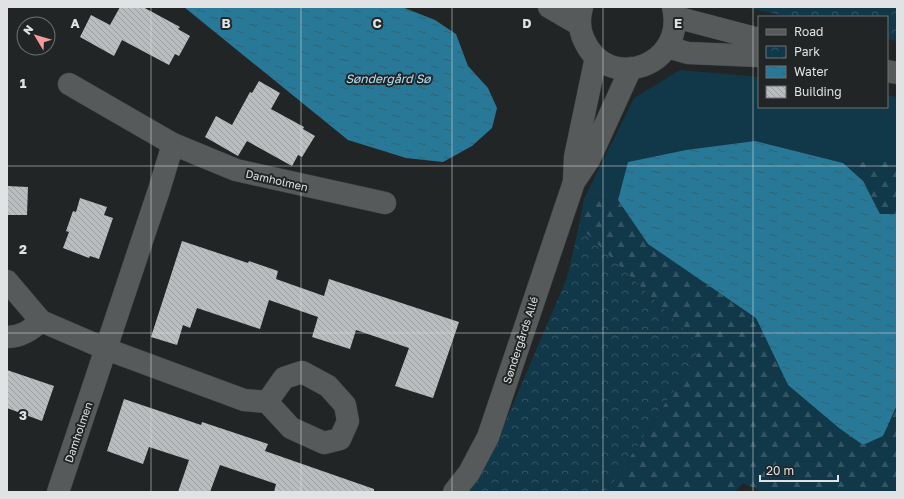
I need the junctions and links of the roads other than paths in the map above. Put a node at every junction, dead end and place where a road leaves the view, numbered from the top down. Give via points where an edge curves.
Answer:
1 (549, 7) edge
2 (674, 12) edge
3 (581, 16) edge
4 (758, 39) edge
5 (667, 47) junction
6 (758, 56) edge
7 (596, 57) junction
8 (631, 68) junction
9 (69, 84) dead end
10 (173, 144) junction
11 (574, 182) junction
12 (385, 203) dead end
13 (7, 280) edge
14 (41, 321) junction
15 (7, 337) edge
16 (106, 349) junction
17 (268, 402) dead end
18 (58, 492) edge
19 (454, 492) edge

1 - 3 street
2 - 4 street
2 - 5 street via 673,33
3 - 7 street via 582,35
5 - 6 street via 688,53
5 - 8 street via 659,57 649,63
7 - 8 street via 616,67
7 - 11 street, Søndergårds Allé via 575,157
8 - 11 street, Søndergårds Allé via 590,158
9 - 10 street, Damholmen
10 - 12 street, Damholmen via 236,170
10 - 16 street, Damholmen
11 - 19 street, Søndergårds Allé via 488,437 469,473
13 - 14 street
14 - 15 street via 30,331
14 - 16 street
16 - 17 street via 244,400
16 - 18 street, Damholmen

